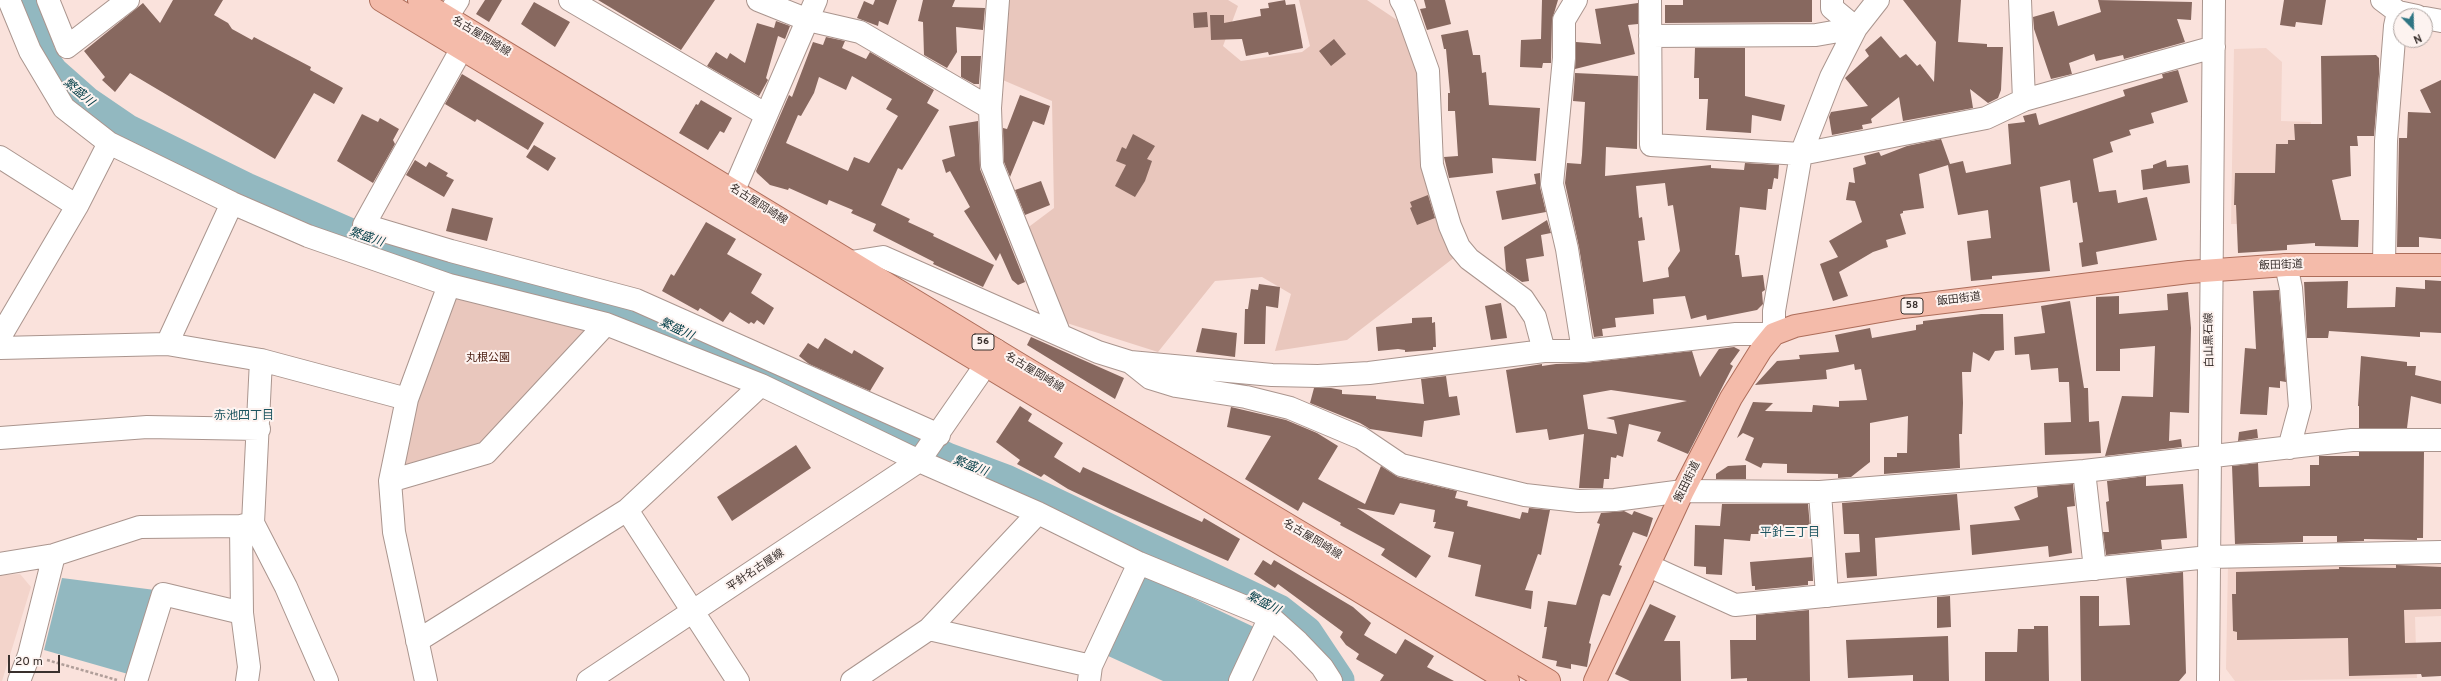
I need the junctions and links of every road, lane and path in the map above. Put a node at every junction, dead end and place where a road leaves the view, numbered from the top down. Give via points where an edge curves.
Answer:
1 (9, 0) edge
2 (48, 0) edge
3 (128, 0) edge
4 (381, 0) edge
5 (419, 0) edge
6 (570, 0) edge
7 (758, 0) edge
8 (816, 0) edge
9 (998, 0) edge
10 (1401, 0) edge
11 (1576, 0) edge
12 (1650, 0) edge
13 (1832, 0) edge
14 (1878, 0) edge
15 (2022, 0) edge
16 (2214, 0) edge
17 (453, 8) edge
18 (808, 20) junction
19 (1856, 28) junction
20 (1650, 36) junction
21 (2214, 47) junction
22 (462, 48) junction
23 (2393, 48) edge
24 (2024, 100) junction
25 (990, 108) junction
26 (765, 114) junction
27 (109, 143) junction
28 (1801, 154) junction
29 (0, 157) edge
30 (734, 190) junction
31 (232, 203) junction
32 (77, 206) junction
33 (851, 262) junction
34 (2384, 264) junction
35 (2286, 265) junction
36 (2441, 265) edge
37 (2211, 270) junction
38 (449, 285) junction
39 (606, 324) junction
40 (1774, 334) junction
41 (1060, 336) junction
42 (0, 337) edge
43 (166, 344) junction
44 (0, 348) edge
45 (1544, 351) junction
46 (1583, 351) junction
47 (990, 358) junction
48 (261, 360) junction
49 (1130, 362) junction
50 (761, 385) junction
51 (407, 399) junction
52 (259, 429) junction
53 (939, 436) junction
54 (0, 438) edge
55 (2441, 440) edge
56 (2289, 448) junction
57 (2211, 458) junction
58 (921, 460) junction
59 (2084, 471) junction
60 (390, 481) junction
61 (1683, 491) junction
62 (1820, 492) junction
63 (627, 510) junction
64 (1038, 512) junction
65 (247, 524) junction
66 (2441, 552) edge
67 (54, 556) junction
68 (2209, 557) junction
69 (1139, 563) junction
70 (0, 564) edge
71 (1649, 566) junction
72 (2095, 569) junction
73 (1827, 596) junction
74 (694, 612) junction
75 (242, 613) junction
76 (1270, 617) junction
77 (929, 629) junction
78 (417, 641) junction
79 (29, 655) junction
80 (1090, 673) edge
81 (19, 681) edge
82 (119, 681) edge
83 (136, 681) edge
84 (248, 681) edge
85 (327, 681) edge
86 (426, 681) edge
87 (588, 681) edge
88 (738, 681) edge
89 (852, 681) edge
90 (1240, 681) edge
91 (1331, 681) edge
92 (1508, 681) edge
93 (1549, 681) edge
94 (1596, 681) edge
95 (2208, 681) edge

1 - 27 street via 30,51 64,108
2 - 3 street via 68,47
4 - 22 main road, 名古屋岡崎線 / 56
5 - 17 main road, 名古屋岡崎線 / 56
6 - 26 street
7 - 18 street
8 - 18 street
9 - 25 street
10 - 45 street via 1428,71 1432,165 1450,226 1459,247 1469,259 1523,299 1536,317
11 - 46 street via 1564,20 1564,58 1552,184 1567,249
12 - 20 street
13 - 19 street via 1832,8
14 - 19 street
15 - 24 street
16 - 21 street, 白山黒石線
17 - 30 main road, 名古屋岡崎線 / 56
18 - 25 street via 860,32
18 - 26 street
19 - 20 street via 1816,35
19 - 28 street via 1831,77
20 - 28 street via 1651,145
21 - 24 street
21 - 37 street, 白山黒石線
22 - 47 main road, 名古屋岡崎線 / 56
22 - 53 street via 364,225 451,252 636,300
23 - 34 street via 2386,141
24 - 28 street via 1986,118
25 - 41 street via 992,165
26 - 30 street
27 - 31 street
27 - 32 street
28 - 40 street via 1774,311
29 - 32 street
30 - 33 main road, 名古屋岡崎線 / 56
31 - 38 street via 308,236
31 - 43 street
32 - 42 street
33 - 41 street via 883,257
33 - 47 main road, 名古屋岡崎線 / 56
34 - 35 main road, 飯田街道 / 58
34 - 36 main road, 飯田街道 / 58
35 - 37 main road, 飯田街道 / 58
35 - 56 street via 2291,288 2300,407
37 - 40 main road, 飯田街道 / 58 via 1903,307 1795,326
37 - 57 street, 白山黒石線
38 - 39 street
38 - 51 street
39 - 50 street
39 - 60 street via 486,453
40 - 46 street via 1736,334
40 - 61 main road, 飯田街道 via 1731,398
41 - 49 street
43 - 44 street
43 - 48 street
45 - 46 street
45 - 49 street via 1430,367 1318,376 1272,375
47 - 53 street, 平針名古屋線
47 - 92 main road, 名古屋岡崎線 / 56 via 1216,503
47 - 93 main road, 名古屋岡崎線 / 56
48 - 51 street
48 - 52 street
49 - 61 street via 1150,378 1176,386 1246,397 1290,408 1361,438 1401,465 1526,495 1578,501 1615,500
50 - 58 street
50 - 63 street
51 - 60 street
52 - 54 street via 147,427
52 - 65 street
53 - 58 street, 平針名古屋線
55 - 56 street via 2352,440
56 - 57 street
57 - 59 street
57 - 68 street, 白山黒石線
58 - 64 street
58 - 74 street, 平針名古屋線
59 - 62 street
59 - 72 street
60 - 78 street via 394,532
61 - 62 street
61 - 71 main road, 飯田街道
62 - 73 street
63 - 74 street
63 - 78 street
64 - 69 street
64 - 77 street
65 - 67 street via 140,527
65 - 75 street
65 - 85 street via 286,586
66 - 68 street
67 - 70 street
67 - 79 street
68 - 72 street
68 - 95 street, 白山黒石線
69 - 76 street
69 - 80 street
71 - 73 street via 1735,605
71 - 94 main road, 飯田街道
72 - 73 street
74 - 87 street, 平針名古屋線
74 - 88 street
75 - 83 street via 163,594
75 - 84 street via 249,667
76 - 90 street
76 - 91 street via 1303,647
77 - 80 street
77 - 89 street
78 - 86 street
79 - 81 street
79 - 82 path

